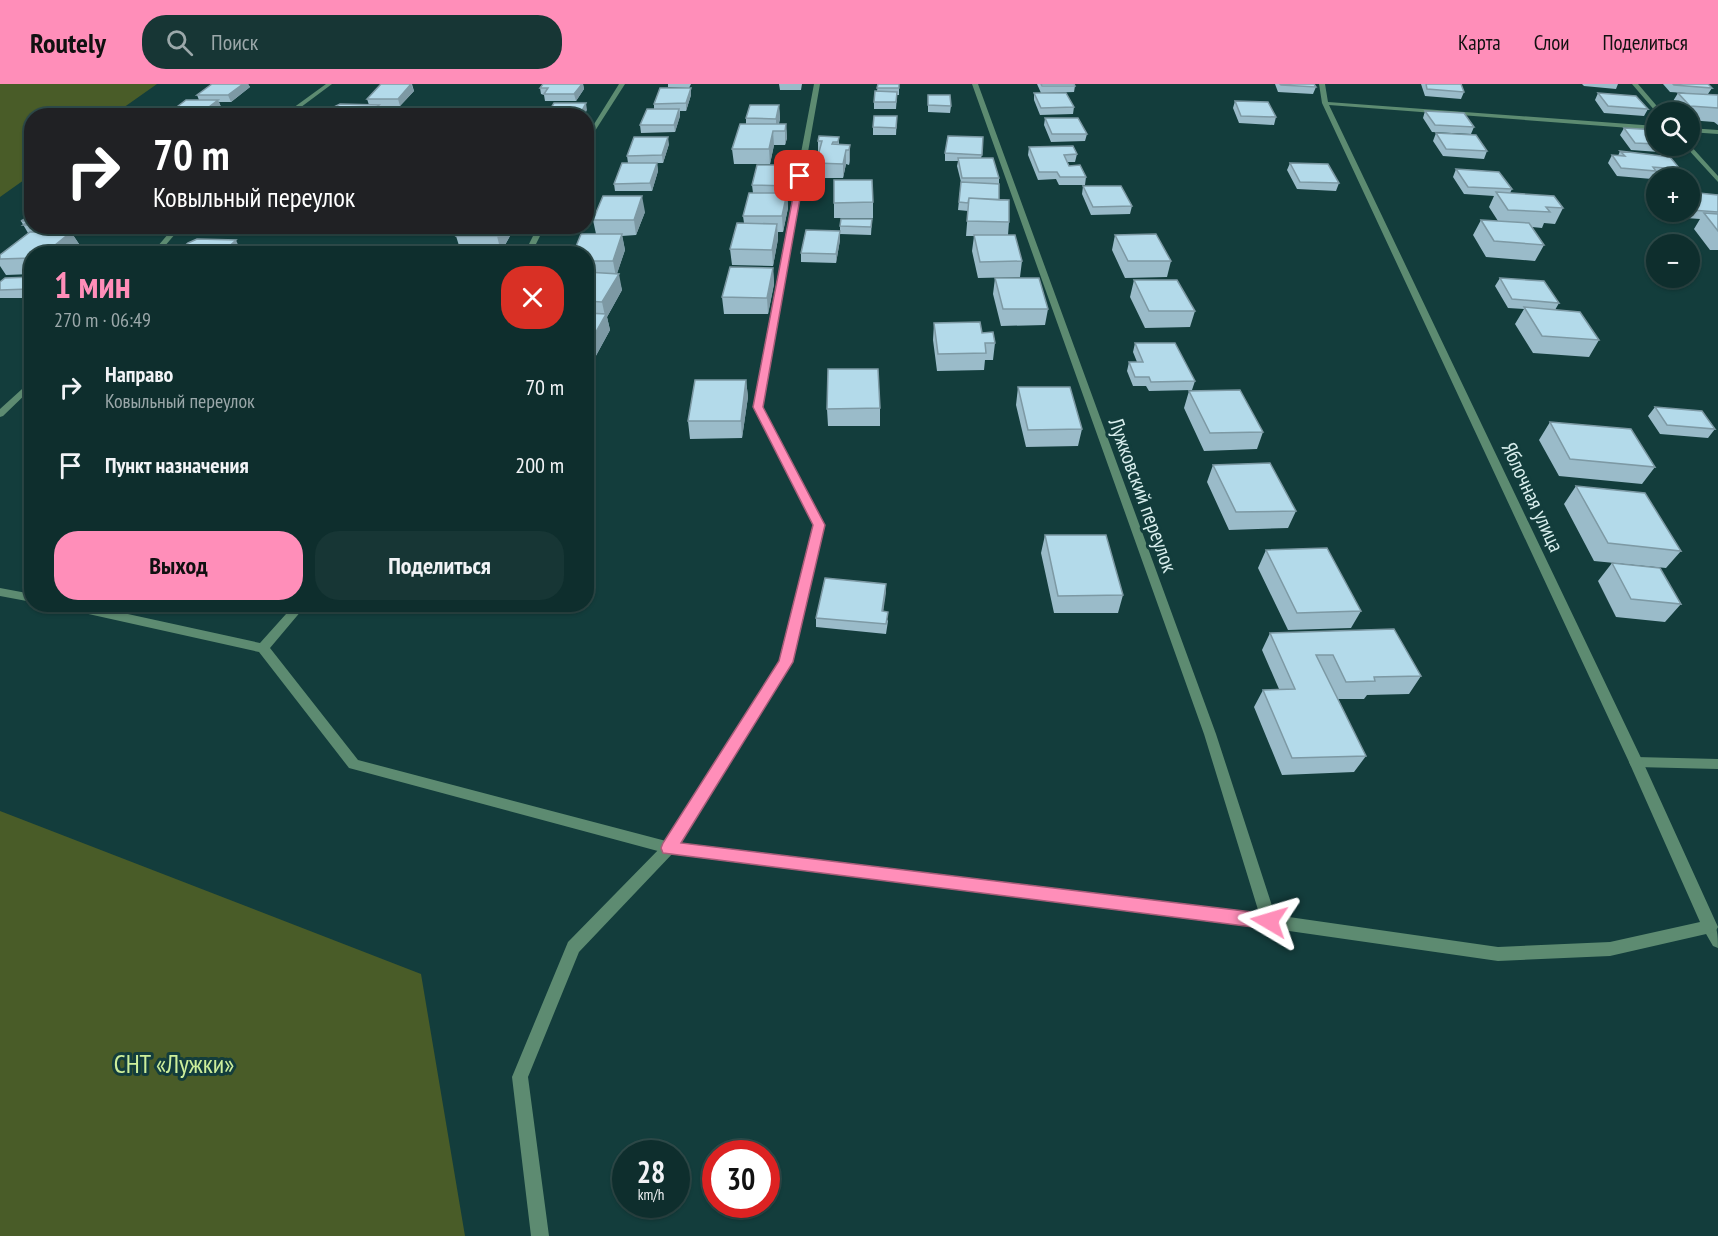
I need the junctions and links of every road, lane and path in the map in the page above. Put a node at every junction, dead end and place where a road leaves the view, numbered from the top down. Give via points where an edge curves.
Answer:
1 (329, 84) edge
2 (622, 84) edge
3 (817, 84) edge
4 (975, 84) edge
5 (1322, 84) edge
6 (1635, 84) edge
7 (1650, 102) edge
8 (1325, 104) junction
9 (296, 108) edge
10 (1646, 127) edge
11 (594, 130) edge
12 (1700, 131) edge
13 (1718, 132) edge
14 (1697, 156) edge
15 (1718, 180) edge
16 (172, 234) edge
17 (161, 246) edge
18 (24, 391) edge
19 (0, 414) edge
20 (0, 592) edge
21 (24, 596) edge
22 (98, 612) edge
23 (295, 612) edge
24 (263, 648) junction
25 (1636, 762) junction
26 (1718, 764) edge
27 (669, 848) junction
28 (1269, 921) junction
29 (1710, 927) junction
30 (1718, 941) edge
31 (540, 1236) edge

1 - 9 street
2 - 11 street
3 - 27 street via 758,407 819,525 786,662
4 - 28 street, Лужковский переулок via 1210,734
5 - 8 street, Яблочная улица
6 - 7 street
8 - 10 street
8 - 25 street, Яблочная улица
12 - 13 street
14 - 15 street
16 - 17 street
18 - 19 street
20 - 21 street
22 - 24 street
23 - 24 street
24 - 27 street via 354,764
25 - 26 street
25 - 29 street, Яблочная улица
27 - 28 street
27 - 31 street via 573,947 520,1077
28 - 29 street via 1498,954 1610,949
29 - 30 street, Яблочная улица

